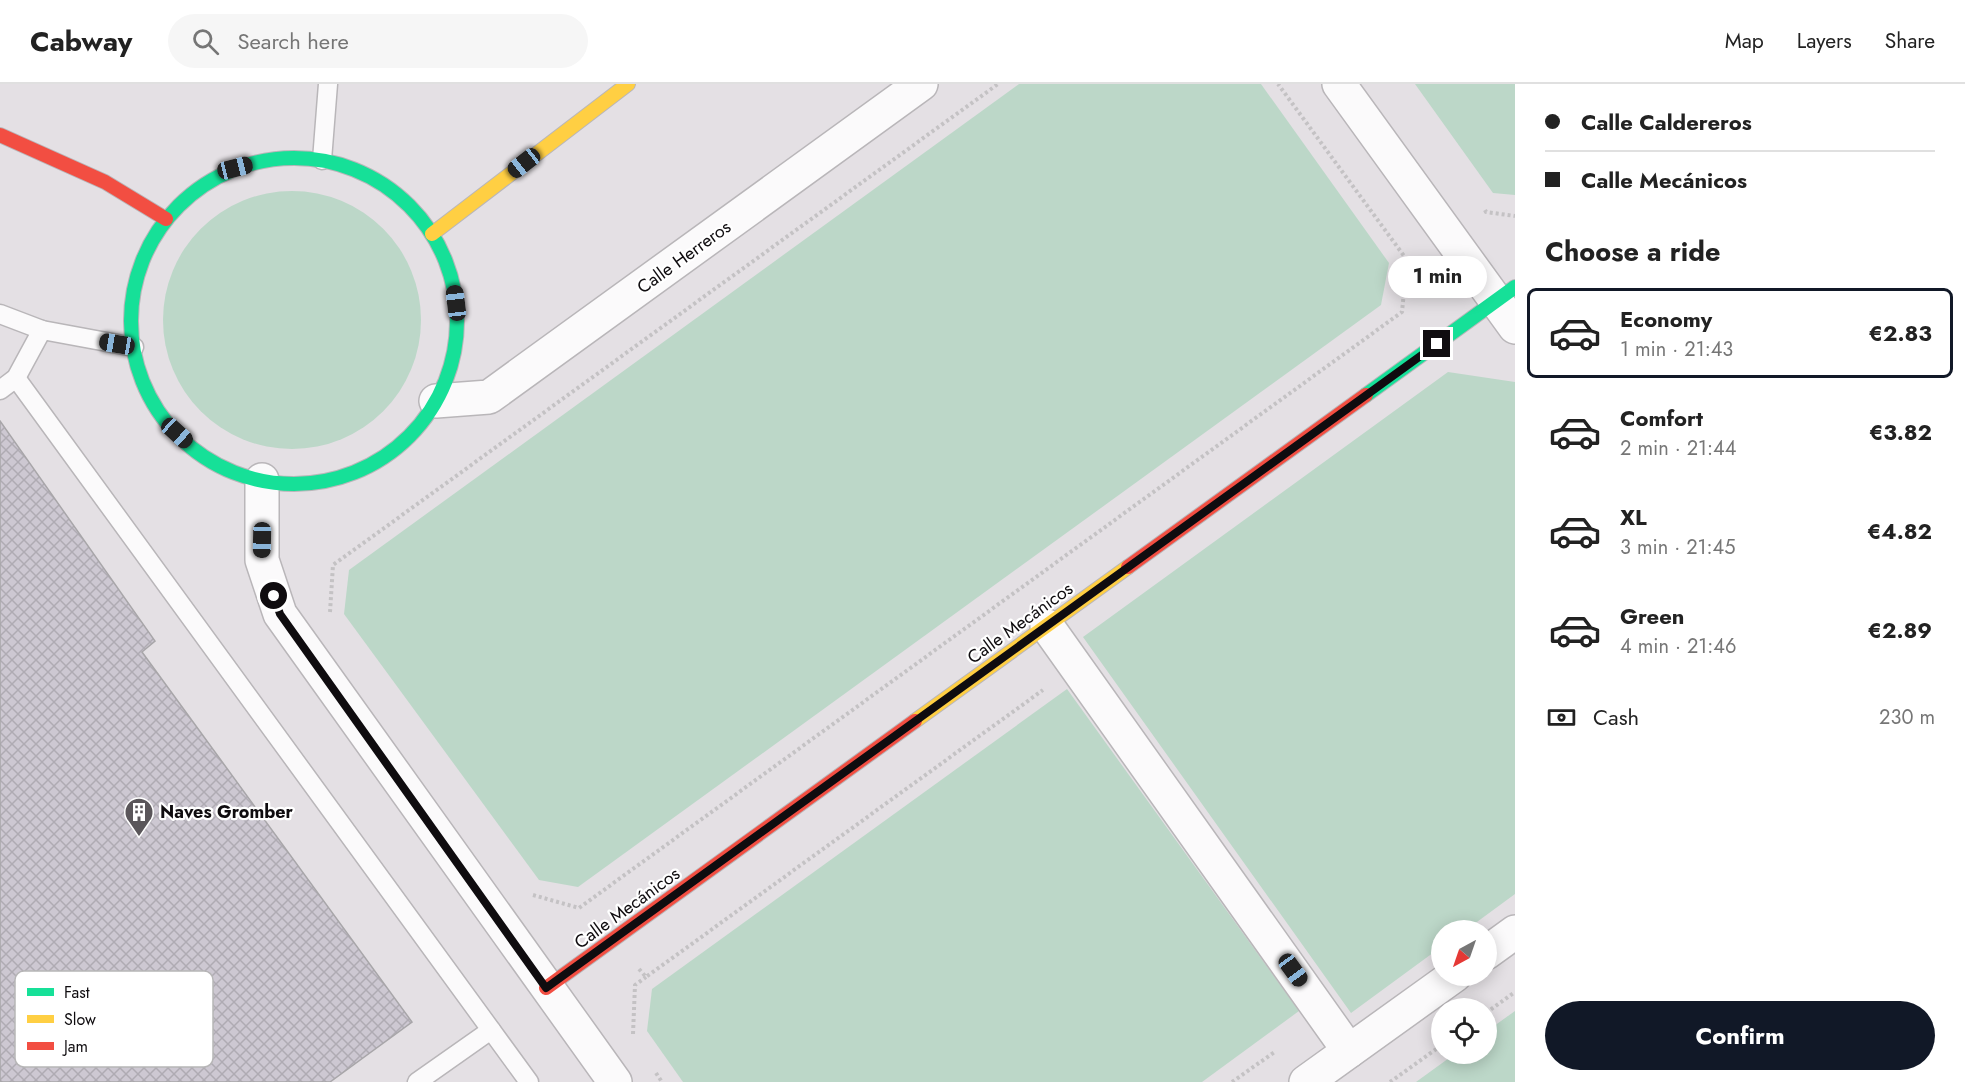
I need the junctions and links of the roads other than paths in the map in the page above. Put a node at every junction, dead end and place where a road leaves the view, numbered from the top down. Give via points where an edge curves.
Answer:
1 (328, 84) edge
2 (628, 84) edge
3 (921, 84) edge
4 (1339, 84) edge
5 (0, 135) edge
6 (322, 160) junction
7 (166, 219) junction
8 (432, 234) junction
9 (1506, 294) edge
10 (0, 314) edge
11 (1515, 327) edge
12 (42, 330) junction
13 (134, 347) junction
14 (16, 378) junction
15 (0, 390) edge
16 (436, 401) junction
17 (262, 480) junction
18 (1047, 626) junction
19 (1515, 932) edge
20 (1497, 945) edge
21 (1440, 986) edge
22 (546, 988) junction
23 (491, 1029) junction
24 (1350, 1051) junction
25 (417, 1082) edge
26 (529, 1082) edge
27 (615, 1082) edge
28 (1306, 1082) edge

1 - 6 lane
2 - 8 main road
3 - 16 street, Calle Herreros via 489,398
4 - 9 street
5 - 7 main road via 105,182
6 - 7 main road via 278,158 235,168 198,189
6 - 8 main road via 348,166 396,193
7 - 13 main road via 143,258 136,280 132,302
8 - 16 main road via 446,260 458,317 453,356
9 - 11 street
9 - 18 main road, Calle Mecánicos
10 - 12 lane
12 - 13 lane
12 - 14 lane
13 - 17 main road via 148,394 177,433 216,463
14 - 15 lane
14 - 23 lane
16 - 17 main road via 399,446 349,474 320,482
17 - 22 street via 262,560 280,614
18 - 22 main road, Calle Mecánicos
18 - 24 street
19 - 20 street
21 - 24 street
22 - 27 street
23 - 25 lane
23 - 26 lane
24 - 28 street

